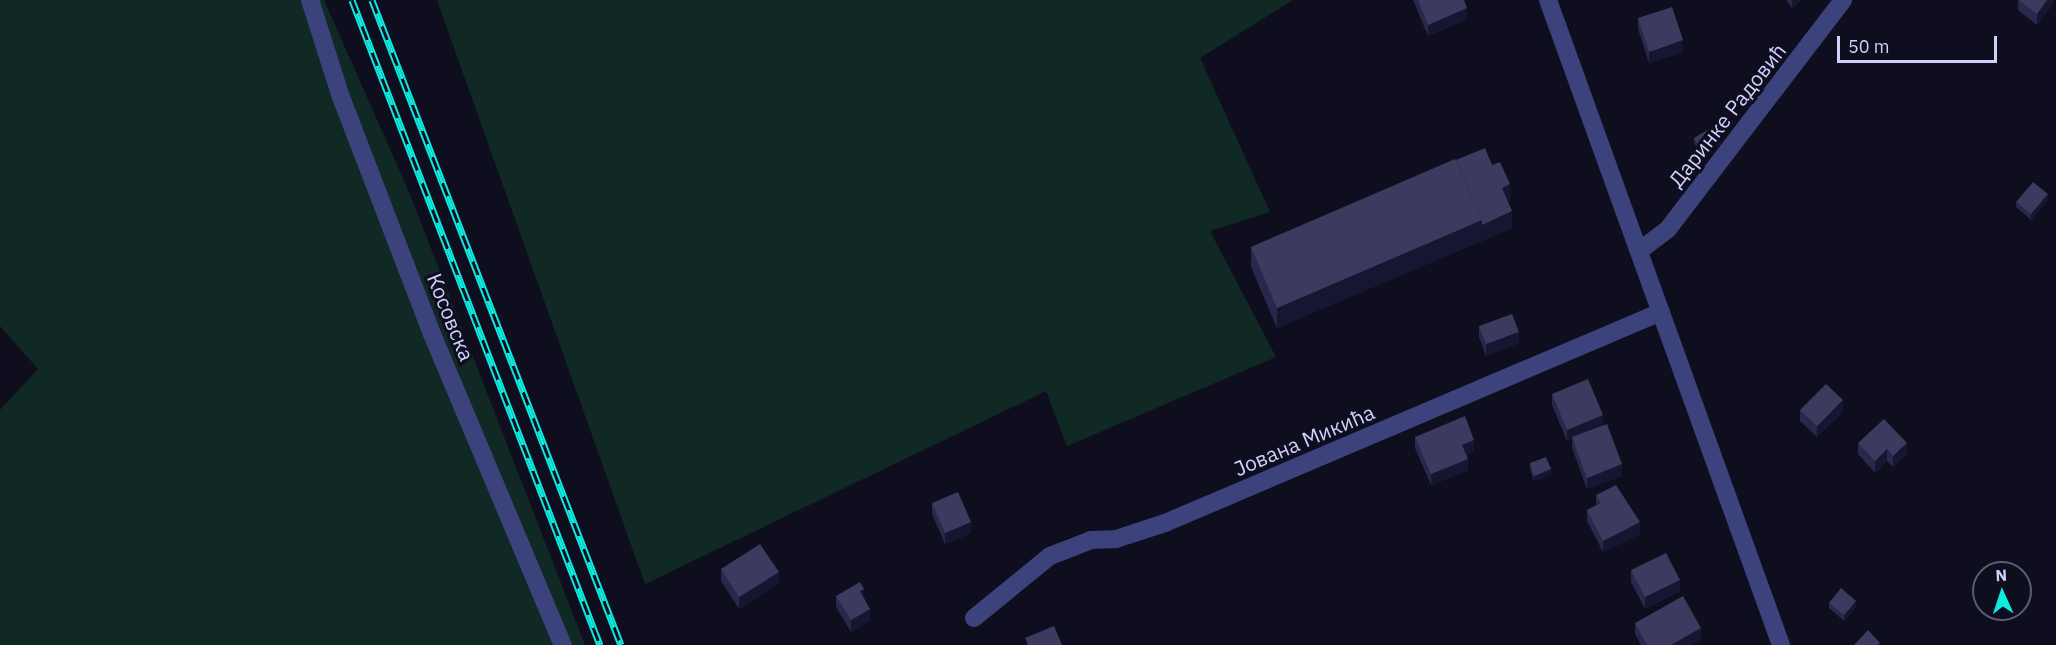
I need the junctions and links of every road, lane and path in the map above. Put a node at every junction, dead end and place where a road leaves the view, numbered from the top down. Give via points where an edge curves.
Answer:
1 (310, 0) edge
2 (1548, 0) edge
3 (1844, 0) edge
4 (1639, 250) junction
5 (1661, 312) junction
6 (974, 618) dead end
7 (563, 645) edge
8 (1781, 645) edge

1 - 7 street, Косовска via 341,97 432,334
2 - 4 street
3 - 4 street, Даринке Радовић via 1668,229
4 - 5 street
5 - 6 street, Јована Микића via 1165,523 1116,539 1091,540 1050,556
5 - 8 street

